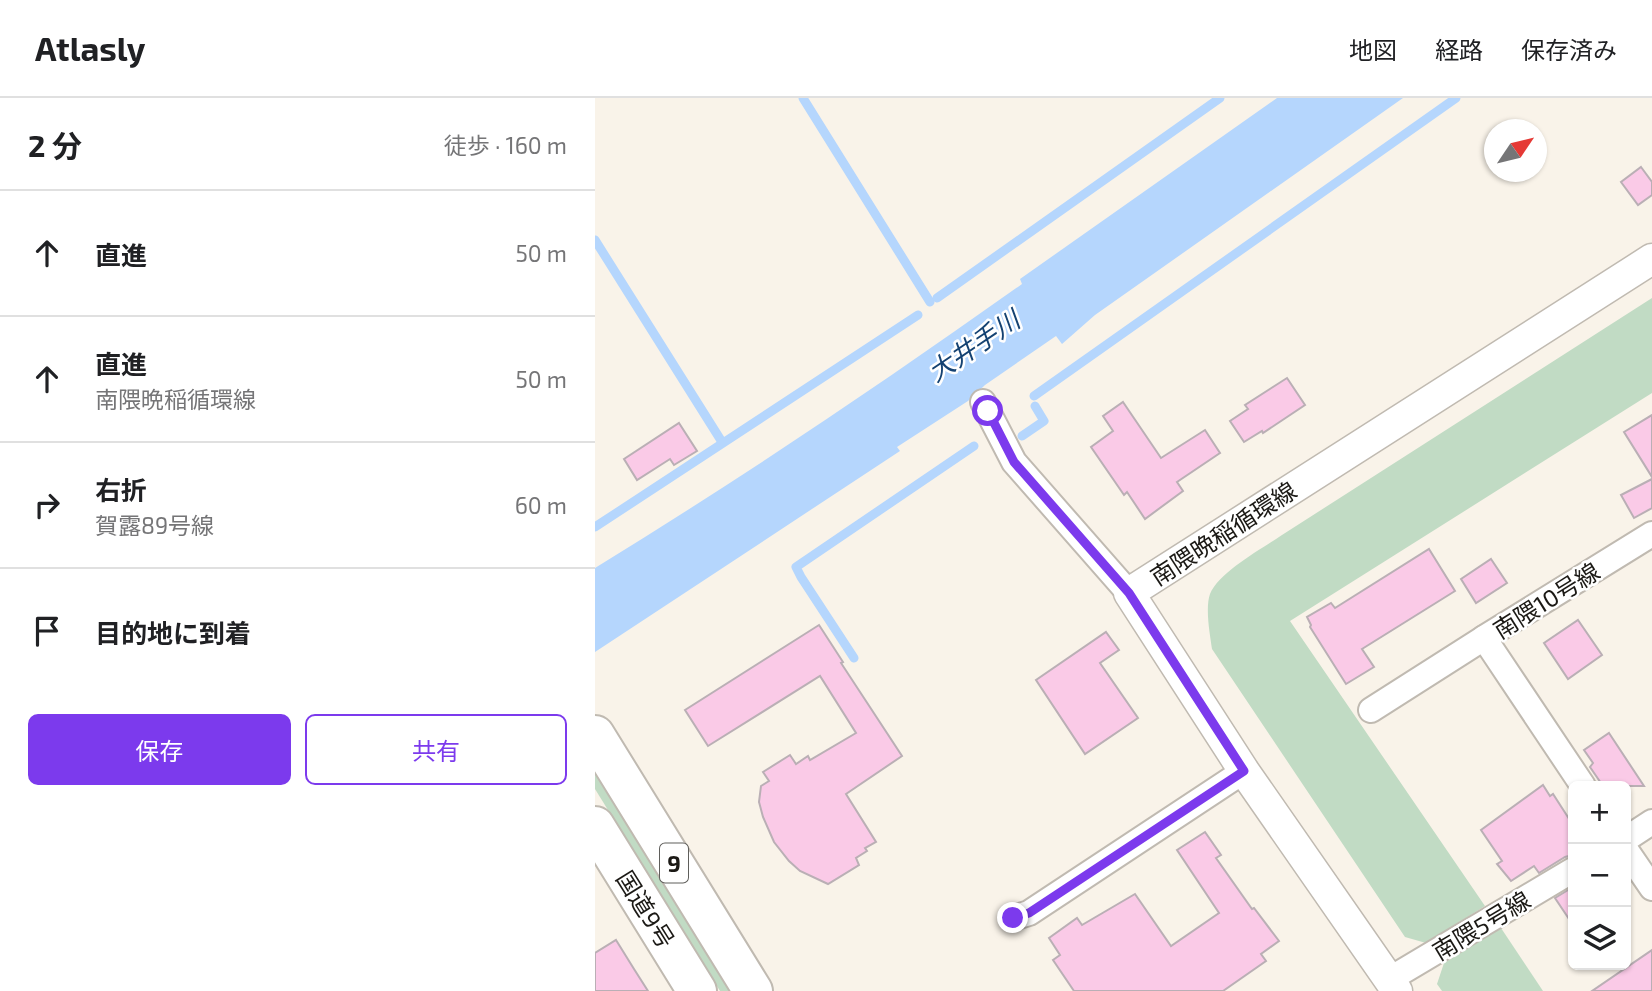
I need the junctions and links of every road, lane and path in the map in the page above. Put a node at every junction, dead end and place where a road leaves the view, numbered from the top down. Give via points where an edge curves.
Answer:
1 (1652, 259) edge
2 (983, 402) dead end
3 (1652, 534) edge
4 (1129, 593) junction
5 (1485, 638) junction
6 (1371, 710) dead end
7 (595, 735) edge
8 (1244, 771) junction
9 (1580, 781) edge
10 (1652, 822) edge
11 (595, 826) edge
12 (1631, 836) edge
13 (1631, 856) edge
14 (1568, 873) edge
15 (1652, 888) edge
16 (1013, 918) dead end
17 (1393, 985) edge
18 (697, 991) edge
19 (753, 991) edge

1 - 4 street, 南隈晩稲循環線
2 - 4 street via 1014,462
3 - 5 street, 南隈10号線
4 - 8 street, 南隈晩稲循環線
5 - 6 street
5 - 9 street, 南隈10号線
7 - 19 highway, 国道9号 / 9
8 - 16 street via 1029,913
8 - 17 street, 南隈晩稲循環線
10 - 12 street
11 - 18 highway, 国道9号 / 9
13 - 15 street
14 - 17 street, 南隈5号線

